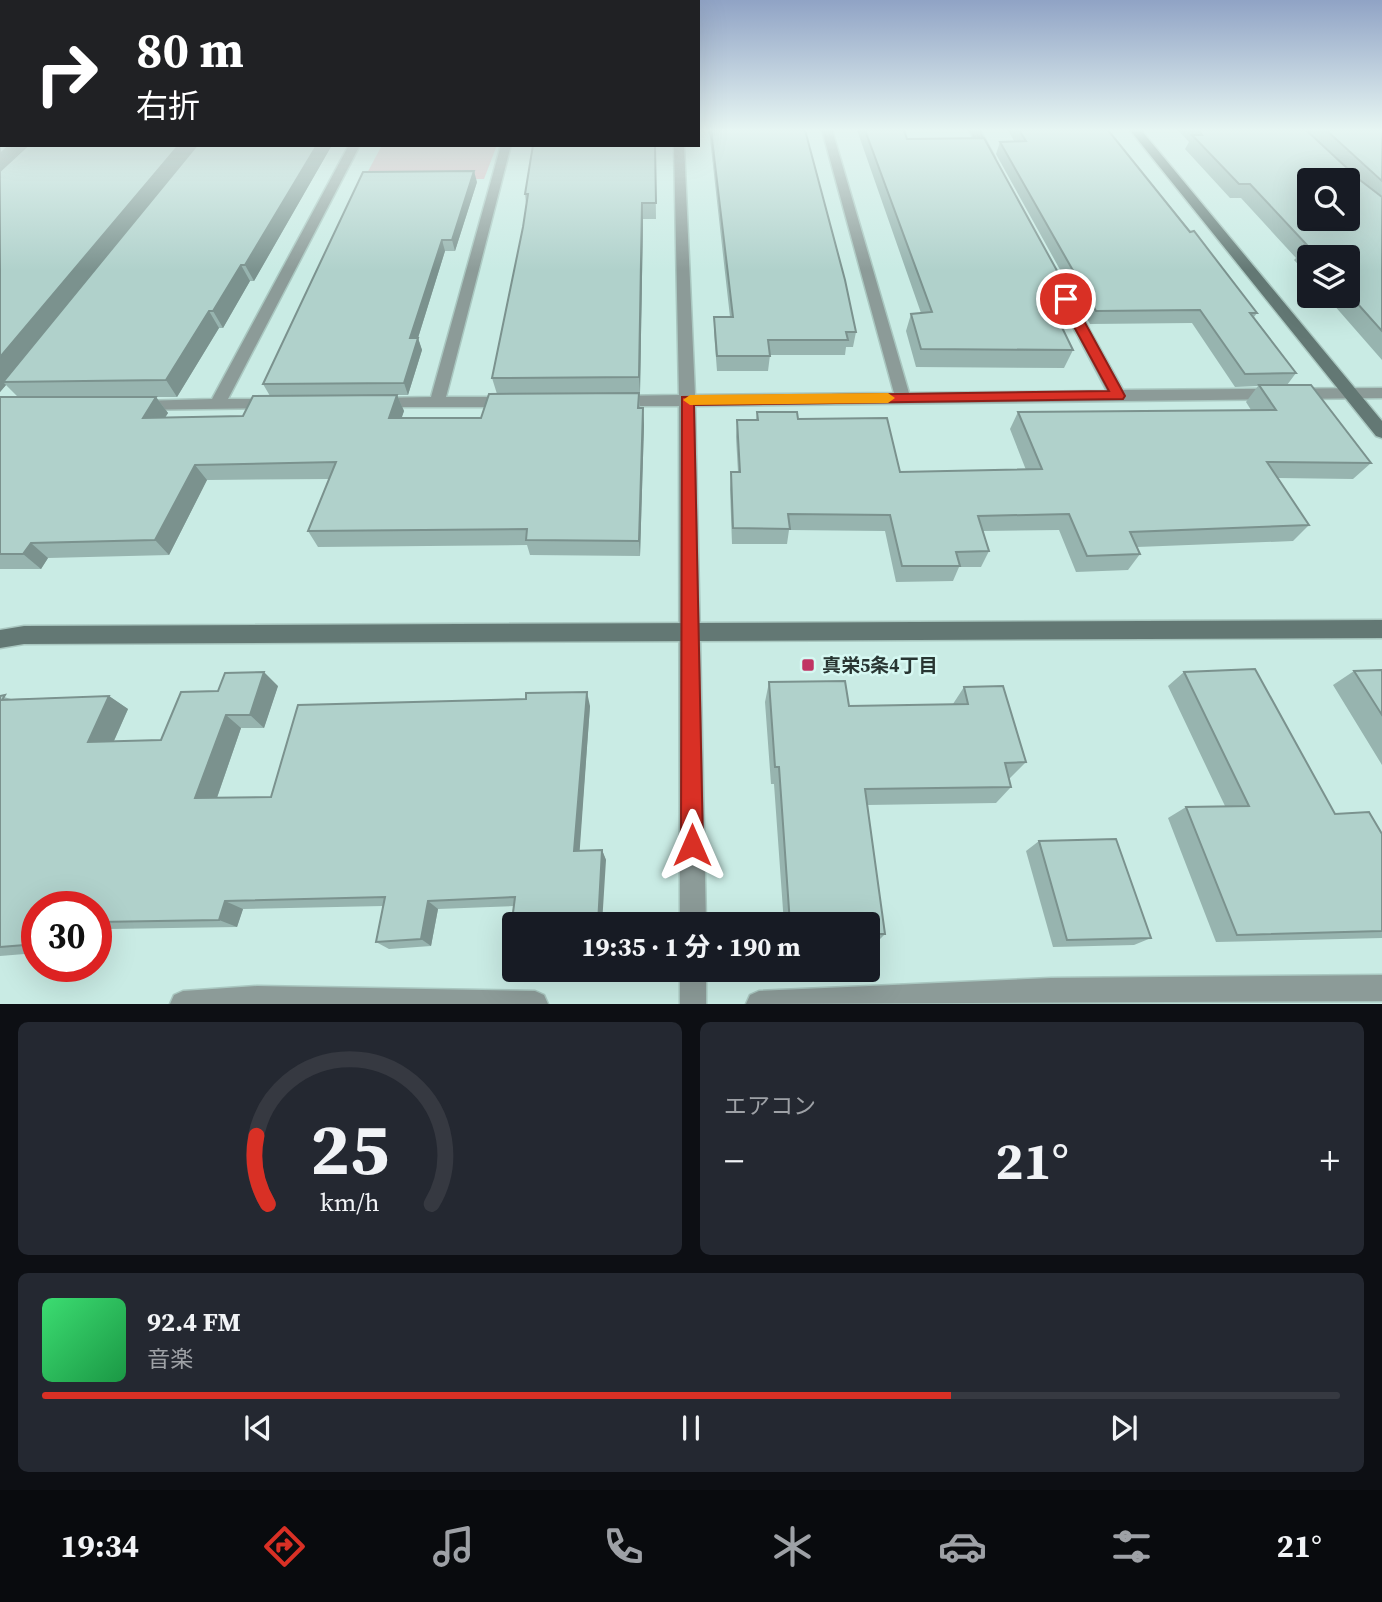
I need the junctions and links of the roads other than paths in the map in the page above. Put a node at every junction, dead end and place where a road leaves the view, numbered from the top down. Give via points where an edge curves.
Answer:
1 (338, 177) edge
2 (497, 177) edge
3 (680, 177) edge
4 (840, 177) edge
5 (1173, 177) edge
6 (1052, 275) edge
7 (1382, 393) edge
8 (1350, 394) junction
9 (1118, 396) junction
10 (902, 398) junction
11 (687, 400) junction
12 (604, 401) edge
13 (534, 402) edge
14 (368, 403) edge
15 (437, 403) junction
16 (286, 404) edge
17 (217, 405) junction
18 (122, 406) edge
19 (1382, 432) edge
20 (1382, 629) edge
21 (690, 634) junction
22 (0, 639) edge
23 (693, 912) edge
24 (693, 982) edge
25 (1382, 988) edge
26 (1053, 997) edge
27 (256, 1001) edge
28 (183, 1003) edge
29 (535, 1003) edge
30 (693, 1003) edge
31 (759, 1003) edge

1 - 17 street
2 - 15 street
3 - 11 street
4 - 10 street
5 - 8 street
6 - 9 street
7 - 8 street
8 - 9 street
8 - 19 street
9 - 10 street
10 - 11 street
11 - 12 street
11 - 21 street
13 - 15 street
14 - 15 street
16 - 17 street
17 - 18 street
20 - 21 street
21 - 22 street via 24,635
21 - 23 street
24 - 30 street
25 - 26 street
26 - 31 street
27 - 28 street
27 - 29 street

